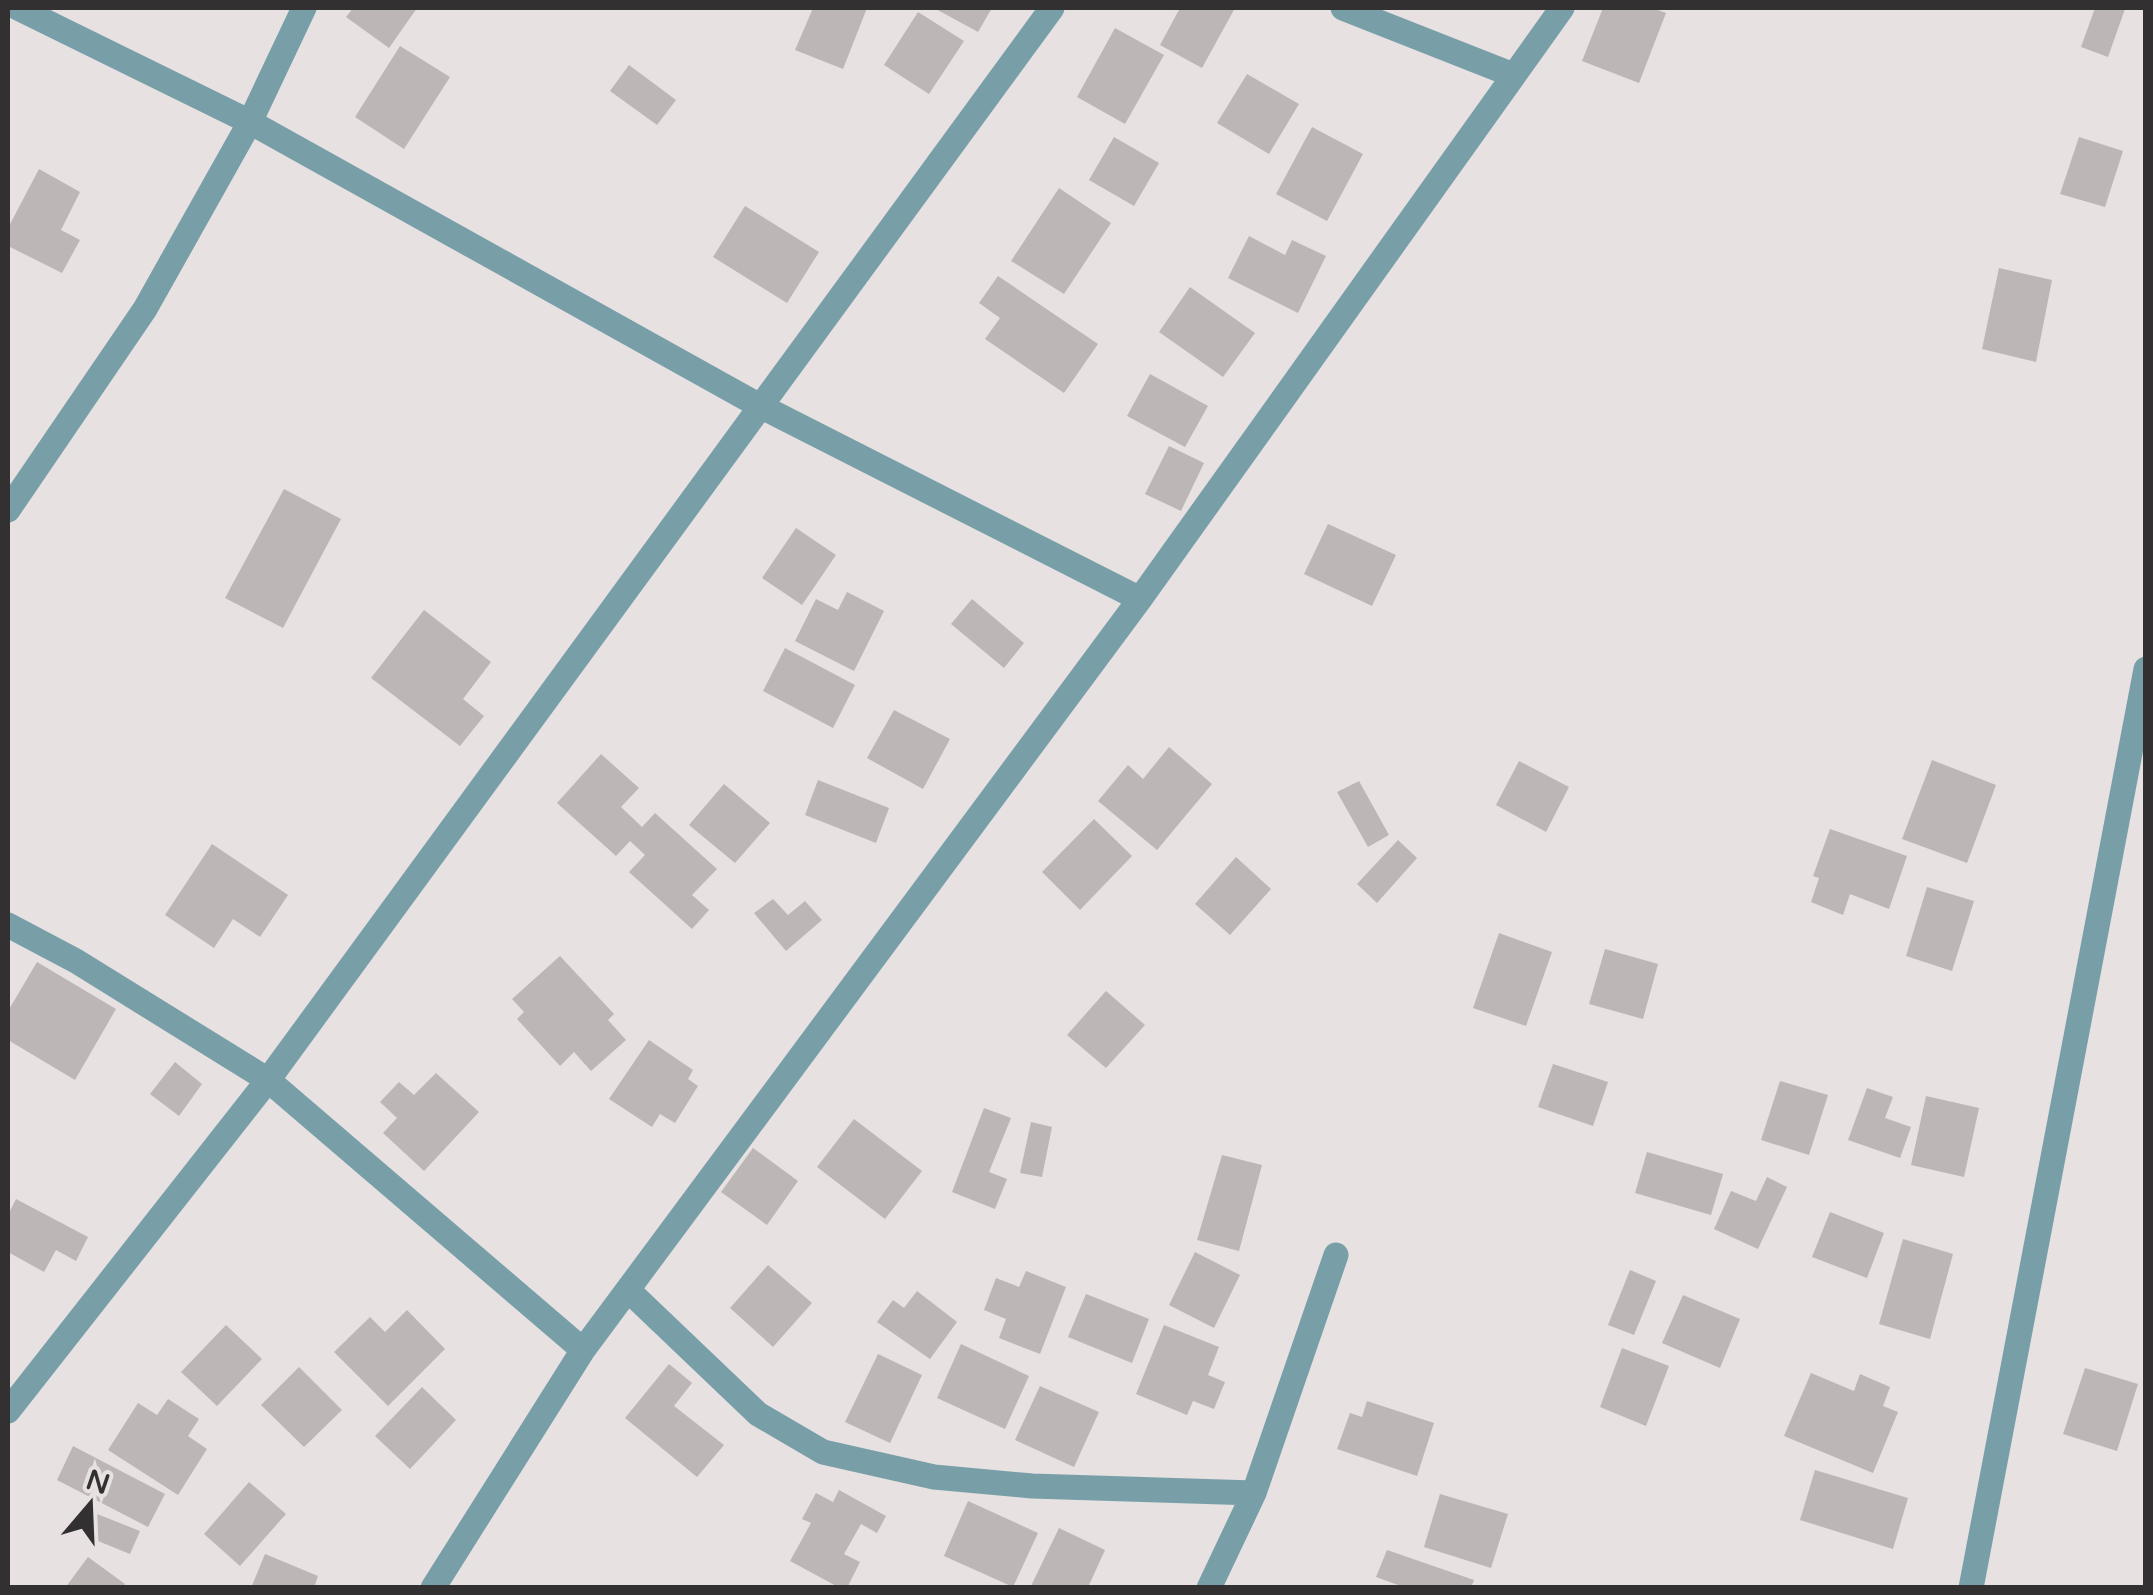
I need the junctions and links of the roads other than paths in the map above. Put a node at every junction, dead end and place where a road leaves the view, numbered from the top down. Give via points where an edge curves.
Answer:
1 (18, 8) edge
2 (304, 8) edge
3 (1052, 8) edge
4 (1343, 8) edge
5 (1562, 8) edge
6 (1514, 75) junction
7 (250, 122) junction
8 (760, 406) junction
9 (8, 510) edge
10 (1140, 599) junction
11 (2146, 669) edge
12 (8, 925) edge
13 (268, 1080) junction
14 (1336, 1255) dead end
15 (628, 1290) junction
16 (583, 1350) junction
17 (8, 1411) edge
18 (1254, 1493) junction
19 (432, 1588) edge
20 (1210, 1588) edge
21 (1972, 1588) edge

1 - 7 street
2 - 7 street
3 - 8 street
4 - 6 street
5 - 6 street
6 - 10 street
7 - 8 street
7 - 9 street via 145,309
8 - 10 street
8 - 13 street
10 - 15 street
11 - 21 street
12 - 13 street
13 - 16 street
13 - 17 street
14 - 18 street
15 - 16 street
15 - 18 street via 758,1414 823,1452 934,1476 1032,1486
16 - 19 street
18 - 20 street

